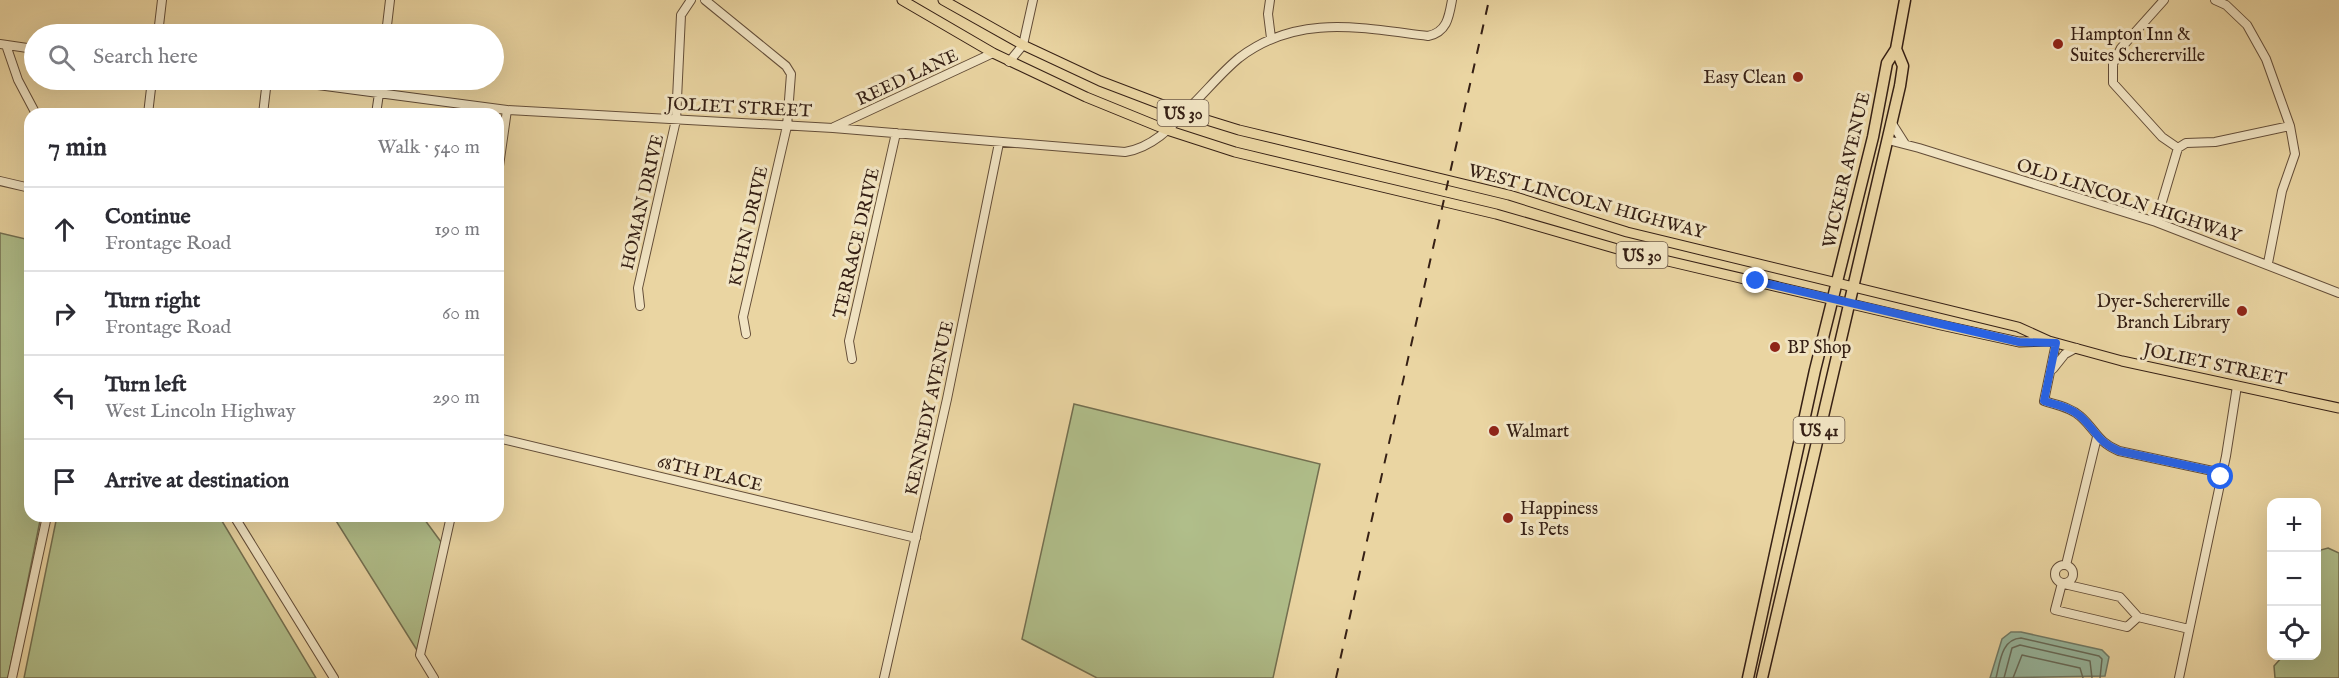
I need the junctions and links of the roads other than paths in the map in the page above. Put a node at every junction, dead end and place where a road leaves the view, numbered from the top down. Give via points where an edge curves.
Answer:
1 (162, 0) edge
2 (390, 0) edge
3 (691, 0) edge
4 (705, 0) edge
5 (902, 0) edge
6 (943, 0) edge
7 (1033, 0) edge
8 (1270, 0) edge
9 (1452, 0) edge
10 (1905, 0) edge
11 (2164, 0) edge
12 (2215, 0) edge
13 (159, 24) edge
14 (387, 24) edge
15 (1271, 38) junction
16 (3, 45) edge
17 (1023, 45) junction
18 (24, 48) edge
19 (1896, 49) junction
20 (993, 53) junction
21 (1010, 62) junction
22 (151, 90) edge
23 (266, 90) edge
24 (362, 90) edge
25 (379, 92) junction
26 (1881, 97) junction
27 (33, 108) edge
28 (149, 108) edge
29 (264, 108) edge
30 (377, 108) edge
31 (493, 108) edge
32 (504, 110) edge
33 (507, 110) junction
34 (1185, 113) junction
35 (676, 120) junction
36 (1891, 122) junction
37 (787, 126) junction
38 (2290, 126) junction
39 (833, 128) junction
40 (1167, 130) junction
41 (504, 131) edge
42 (896, 133) junction
43 (1888, 140) junction
44 (999, 143) junction
45 (1906, 145) junction
46 (2178, 148) junction
47 (0, 181) edge
48 (24, 187) edge
49 (2156, 222) junction
50 (2268, 263) junction
51 (1836, 282) junction
52 (1853, 286) junction
53 (2339, 292) edge
54 (1832, 299) junction
55 (1849, 303) junction
56 (640, 306) dead end
57 (746, 333) dead end
58 (2053, 342) junction
59 (2076, 348) junction
60 (852, 359) dead end
61 (2049, 376) junction
62 (2237, 386) junction
63 (2339, 408) edge
64 (2097, 437) junction
65 (504, 439) edge
66 (2222, 473) junction
67 (46, 522) edge
68 (238, 522) edge
69 (450, 522) edge
70 (916, 538) junction
71 (2066, 565) junction
72 (2063, 584) junction
73 (2138, 617) junction
74 (2189, 629) junction
75 (12, 678) edge
76 (334, 678) edge
77 (434, 678) edge
78 (884, 678) edge
79 (1748, 678) edge
80 (1762, 678) edge
81 (2179, 678) edge

1 - 13 street
2 - 14 street
3 - 35 street, HOMAN DRIVE via 681,15
4 - 37 street via 786,66 790,74
5 - 20 main road, WEST LINCOLN HIGHWAY / US 30
6 - 17 main road, WEST LINCOLN HIGHWAY / US 30
7 - 17 street
8 - 15 street
9 - 15 street via 1448,22 1438,34 1349,26
10 - 19 highway, WICKER AVENUE / US 41
11 - 46 street via 2121,48 2113,64 2113,83 2164,139
12 - 38 street via 2247,25 2266,59
15 - 34 street via 1229,67
16 - 18 street
16 - 27 street
17 - 21 street
17 - 34 main road, WEST LINCOLN HIGHWAY / US 30 via 1100,81
19 - 26 highway, WICKER AVENUE / US 41 via 1887,63
19 - 36 highway, WICKER AVENUE / US 41 via 1903,66
20 - 21 main road, WEST LINCOLN HIGHWAY / US 30
20 - 39 street, REED LANE
21 - 40 main road, WEST LINCOLN HIGHWAY / US 30
22 - 28 street
23 - 29 street
24 - 25 street, JOLIET STREET
25 - 30 street
25 - 31 street, JOLIET STREET
26 - 43 highway via 1886,102 1881,137
26 - 51 highway, WICKER AVENUE / US 41
32 - 33 street, JOLIET STREET
33 - 35 street, JOLIET STREET
33 - 41 street
34 - 40 street, JOLIET STREET
34 - 51 main road, WEST LINCOLN HIGHWAY / US 30 via 1307,148 1509,195 1627,232
35 - 37 street, JOLIET STREET
35 - 56 street, HOMAN DRIVE via 638,288
36 - 43 highway, WICKER AVENUE / US 41
36 - 45 street
37 - 39 street, JOLIET STREET
37 - 57 street, KUHN DRIVE via 743,317
38 - 46 street via 2215,142 2186,143
38 - 50 street via 2295,154 2282,191
39 - 42 street, JOLIET STREET
40 - 44 street, JOLIET STREET via 1146,147 1125,152
40 - 54 main road, WEST LINCOLN HIGHWAY / US 30 via 1276,162 1496,214 1621,250
42 - 44 street, JOLIET STREET
42 - 60 street, TERRACE DRIVE via 849,341
43 - 45 street, OLD LINCOLN HIGHWAY
43 - 52 highway, WICKER AVENUE / US 41
44 - 70 street, KENNEDY AVENUE
45 - 49 street, OLD LINCOLN HIGHWAY
46 - 49 street
47 - 48 street
49 - 50 street, OLD LINCOLN HIGHWAY
50 - 53 street, OLD LINCOLN HIGHWAY
51 - 52 main road, WEST LINCOLN HIGHWAY / US 30
51 - 54 highway, WICKER AVENUE / US 41
52 - 55 highway, US 41
52 - 58 main road, WEST LINCOLN HIGHWAY / US 30 via 2018,327
54 - 55 main road, WEST LINCOLN HIGHWAY / US 30
54 - 79 highway, US 41
55 - 58 main road, WEST LINCOLN HIGHWAY / US 30 via 2019,342
55 - 80 highway, US 41
58 - 59 main road, JOLIET STREET / US 30
58 - 61 street
59 - 61 street via 2057,361
59 - 62 main road, JOLIET STREET / US 30
61 - 64 street via 2044,401 2070,409
62 - 63 main road, JOLIET STREET / US 30
62 - 66 street
64 - 66 street via 2119,451
64 - 71 street
65 - 70 street, 68TH PLACE
66 - 74 street
67 - 75 street
68 - 76 street
69 - 77 street via 420,655
70 - 78 street, KENNEDY AVENUE
71 - 72 street via 2073,574
71 - 72 street via 2055,572 2056,580
72 - 73 street via 2120,597
72 - 73 street via 2055,610 2127,627
73 - 74 street
74 - 81 street

